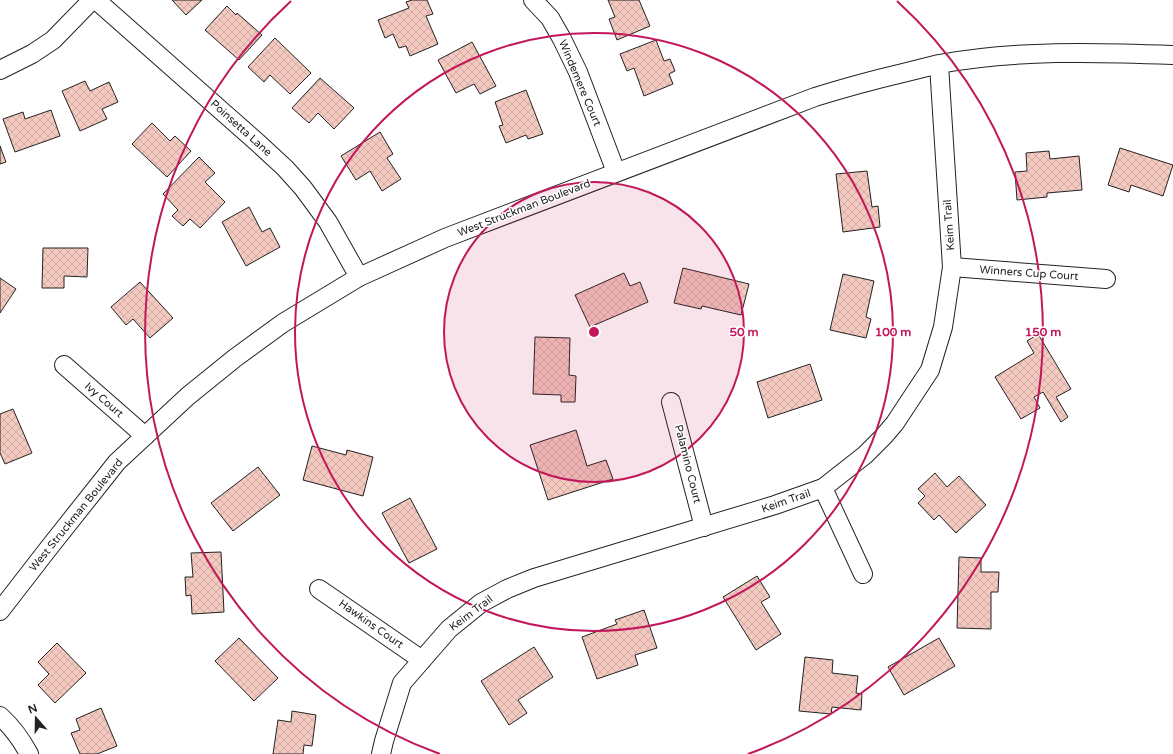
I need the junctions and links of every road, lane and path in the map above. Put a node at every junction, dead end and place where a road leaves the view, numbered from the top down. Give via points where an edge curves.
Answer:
1 (92, 0) edge
2 (96, 0) edge
3 (533, 0) edge
4 (1173, 55) edge
5 (939, 64) junction
6 (0, 70) edge
7 (616, 172) junction
8 (952, 267) junction
9 (359, 277) junction
10 (1106, 279) dead end
11 (64, 365) dead end
12 (671, 402) dead end
13 (145, 436) junction
14 (822, 488) junction
15 (704, 527) junction
16 (863, 574) dead end
17 (319, 588) dead end
18 (0, 611) edge
19 (422, 660) junction
20 (0, 716) edge
21 (29, 754) edge
22 (382, 754) edge

1 - 6 street via 53,40
2 - 9 street, Poinsetta Lane via 285,168 328,222
3 - 7 street, Windemere Court via 550,18 578,72
4 - 5 street, West Struckman Boulevard via 1098,52 1030,54
5 - 7 street, West Struckman Boulevard via 815,97
5 - 8 street, Keim Trail
7 - 9 street, West Struckman Boulevard via 445,238
8 - 10 street, Winners Cup Court
8 - 14 street, Keim Trail via 943,327 930,370 884,436 865,455
9 - 13 street, West Struckman Boulevard via 283,324 235,358 188,396
11 - 13 street, Ivy Court
12 - 15 street, Palamino Court
13 - 18 street, West Struckman Boulevard via 117,462
14 - 15 street, Keim Trail
14 - 16 street
15 - 19 street, Keim Trail via 534,578 507,589 481,604 449,629
17 - 19 street, Hawkins Court
19 - 22 street, Keim Trail via 402,683
20 - 21 street

